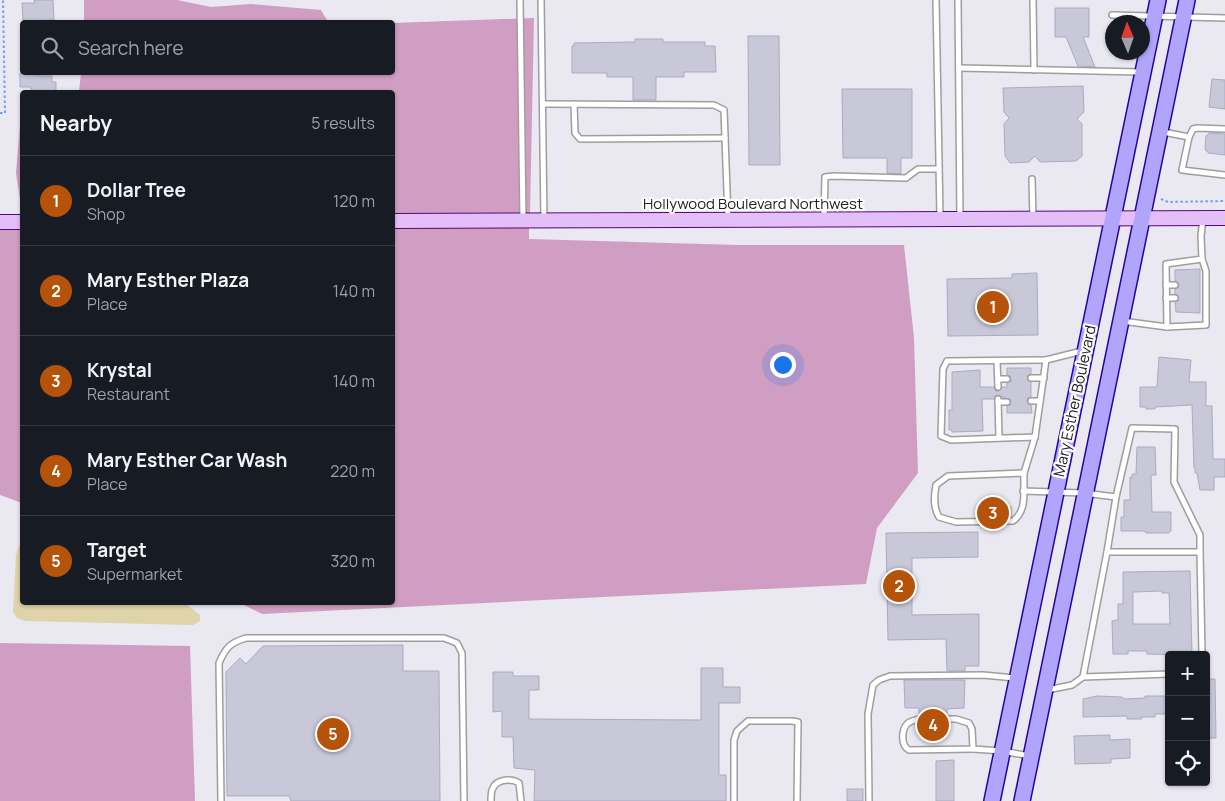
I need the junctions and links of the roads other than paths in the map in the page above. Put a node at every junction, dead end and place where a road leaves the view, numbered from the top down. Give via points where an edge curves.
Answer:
1 (520, 0) edge
2 (542, 0) edge
3 (936, 0) edge
4 (958, 0) edge
5 (1033, 0) edge
6 (1158, 0) edge
7 (1187, 0) edge
8 (1150, 16) edge
9 (1155, 16) junction
10 (1183, 17) junction
11 (1225, 18) edge
12 (959, 68) junction
13 (1034, 70) junction
14 (1143, 72) junction
15 (543, 104) junction
16 (574, 104) junction
17 (1225, 129) edge
18 (1160, 132) junction
19 (1189, 137) junction
20 (725, 138) junction
21 (939, 169) junction
22 (1225, 175) edge
23 (1032, 179) dead end
24 (1142, 218) junction
25 (1203, 218) junction
26 (1225, 218) edge
27 (960, 219) junction
28 (1033, 219) junction
29 (1113, 219) junction
30 (824, 220) junction
31 (940, 220) junction
32 (395, 221) edge
33 (523, 221) junction
34 (544, 221) junction
35 (728, 221) junction
36 (0, 222) edge
37 (20, 222) edge
38 (1202, 260) junction
39 (1166, 285) junction
40 (1175, 285) dead end
41 (1166, 298) junction
42 (1176, 298) dead end
43 (1122, 321) junction
44 (1167, 327) junction
45 (1085, 351) junction
46 (1046, 360) junction
47 (997, 361) junction
48 (1031, 378) dead end
49 (1044, 378) junction
50 (998, 379) junction
51 (1007, 379) dead end
52 (998, 387) dead end
53 (1040, 401) junction
54 (1007, 402) dead end
55 (1031, 402) dead end
56 (1035, 437) junction
57 (999, 438) junction
58 (1024, 474) junction
59 (1024, 490) junction
60 (1056, 491) junction
61 (1084, 493) junction
62 (1116, 497) junction
63 (1107, 552) junction
64 (1200, 552) junction
65 (1202, 651) edge
66 (1165, 674) edge
67 (1083, 676) junction
68 (1018, 678) junction
69 (1044, 691) junction
70 (919, 719) dead end
71 (947, 719) dead end
72 (973, 748) junction
73 (1002, 751) junction
74 (1031, 756) junction
75 (221, 801) edge
76 (464, 801) edge
77 (491, 801) edge
78 (521, 801) edge
79 (734, 801) edge
80 (797, 801) edge
81 (869, 801) edge
82 (992, 801) edge
83 (1022, 801) edge

1 - 33 lane
2 - 15 lane
3 - 21 lane
4 - 12 lane
5 - 13 lane
6 - 9 main road, Mary Esther Boulevard
7 - 10 main road, Mary Esther Boulevard
8 - 9 lane
9 - 10 lane
9 - 14 main road, Mary Esther Boulevard
10 - 11 lane
10 - 18 main road, Mary Esther Boulevard
12 - 13 lane
12 - 27 lane
13 - 14 lane
14 - 29 main road, Mary Esther Boulevard
15 - 16 lane
15 - 34 lane
16 - 20 lane via 714,105 724,110
16 - 20 lane via 575,133 580,139
17 - 19 lane via 1197,128
18 - 19 lane
18 - 24 main road, Mary Esther Boulevard
19 - 22 lane via 1182,170
20 - 35 lane
21 - 30 lane via 918,169 906,178 825,177
21 - 31 lane
23 - 28 lane
24 - 25 street, Hollywood Boulevard Northwest
24 - 29 street, Hollywood Boulevard Northwest
24 - 43 main road, Mary Esther Boulevard
25 - 26 street, Hollywood Boulevard Northwest
25 - 38 lane
27 - 28 street, Hollywood Boulevard Northwest
27 - 31 street, Hollywood Boulevard Northwest
28 - 29 street, Hollywood Boulevard Northwest
29 - 45 main road, Mary Esther Boulevard
30 - 31 street, Hollywood Boulevard Northwest
30 - 35 street, Hollywood Boulevard Northwest
32 - 33 street, Hollywood Boulevard Northwest
33 - 34 street, Hollywood Boulevard Northwest
34 - 35 street, Hollywood Boulevard Northwest
36 - 37 street
38 - 39 lane via 1166,264
38 - 44 lane via 1206,271 1203,284 1206,325
39 - 40 lane
39 - 41 lane
41 - 42 lane
41 - 44 lane
43 - 44 lane
43 - 61 main road, Mary Esther Boulevard
45 - 46 lane
45 - 60 main road, Mary Esther Boulevard
46 - 47 lane
46 - 49 lane
47 - 50 lane
47 - 57 lane via 947,361 943,369 941,436 951,440
48 - 49 lane
49 - 53 lane
50 - 51 lane
50 - 52 lane
53 - 55 lane
53 - 56 lane
54 - 57 lane via 998,400
56 - 57 lane
56 - 58 lane
58 - 59 lane
58 - 59 lane via 948,476 936,484 935,511 944,520 956,522 1013,521 1024,503
59 - 60 lane
60 - 61 lane
60 - 68 main road, Mary Esther Boulevard
61 - 62 lane
61 - 69 main road, Mary Esther Boulevard
62 - 63 lane
62 - 64 lane via 1132,428 1175,429 1174,482 1200,535
63 - 64 lane
63 - 67 lane
64 - 65 lane
66 - 67 lane
67 - 69 lane via 1072,685
68 - 73 main road, Mary Esther Boulevard
68 - 81 lane via 890,676 879,680 873,685 868,714
69 - 74 main road, Mary Esther Boulevard
70 - 72 lane via 907,724 904,730 905,748
71 - 72 lane via 969,723
72 - 73 lane
73 - 74 lane
73 - 82 main road, Mary Esther Boulevard
74 - 83 main road, Mary Esther Boulevard
75 - 76 lane via 219,663 233,642 246,638 444,638 457,643 462,653
77 - 78 lane via 497,783 514,780 520,783
79 - 80 lane via 734,740 737,731 748,721 798,722

